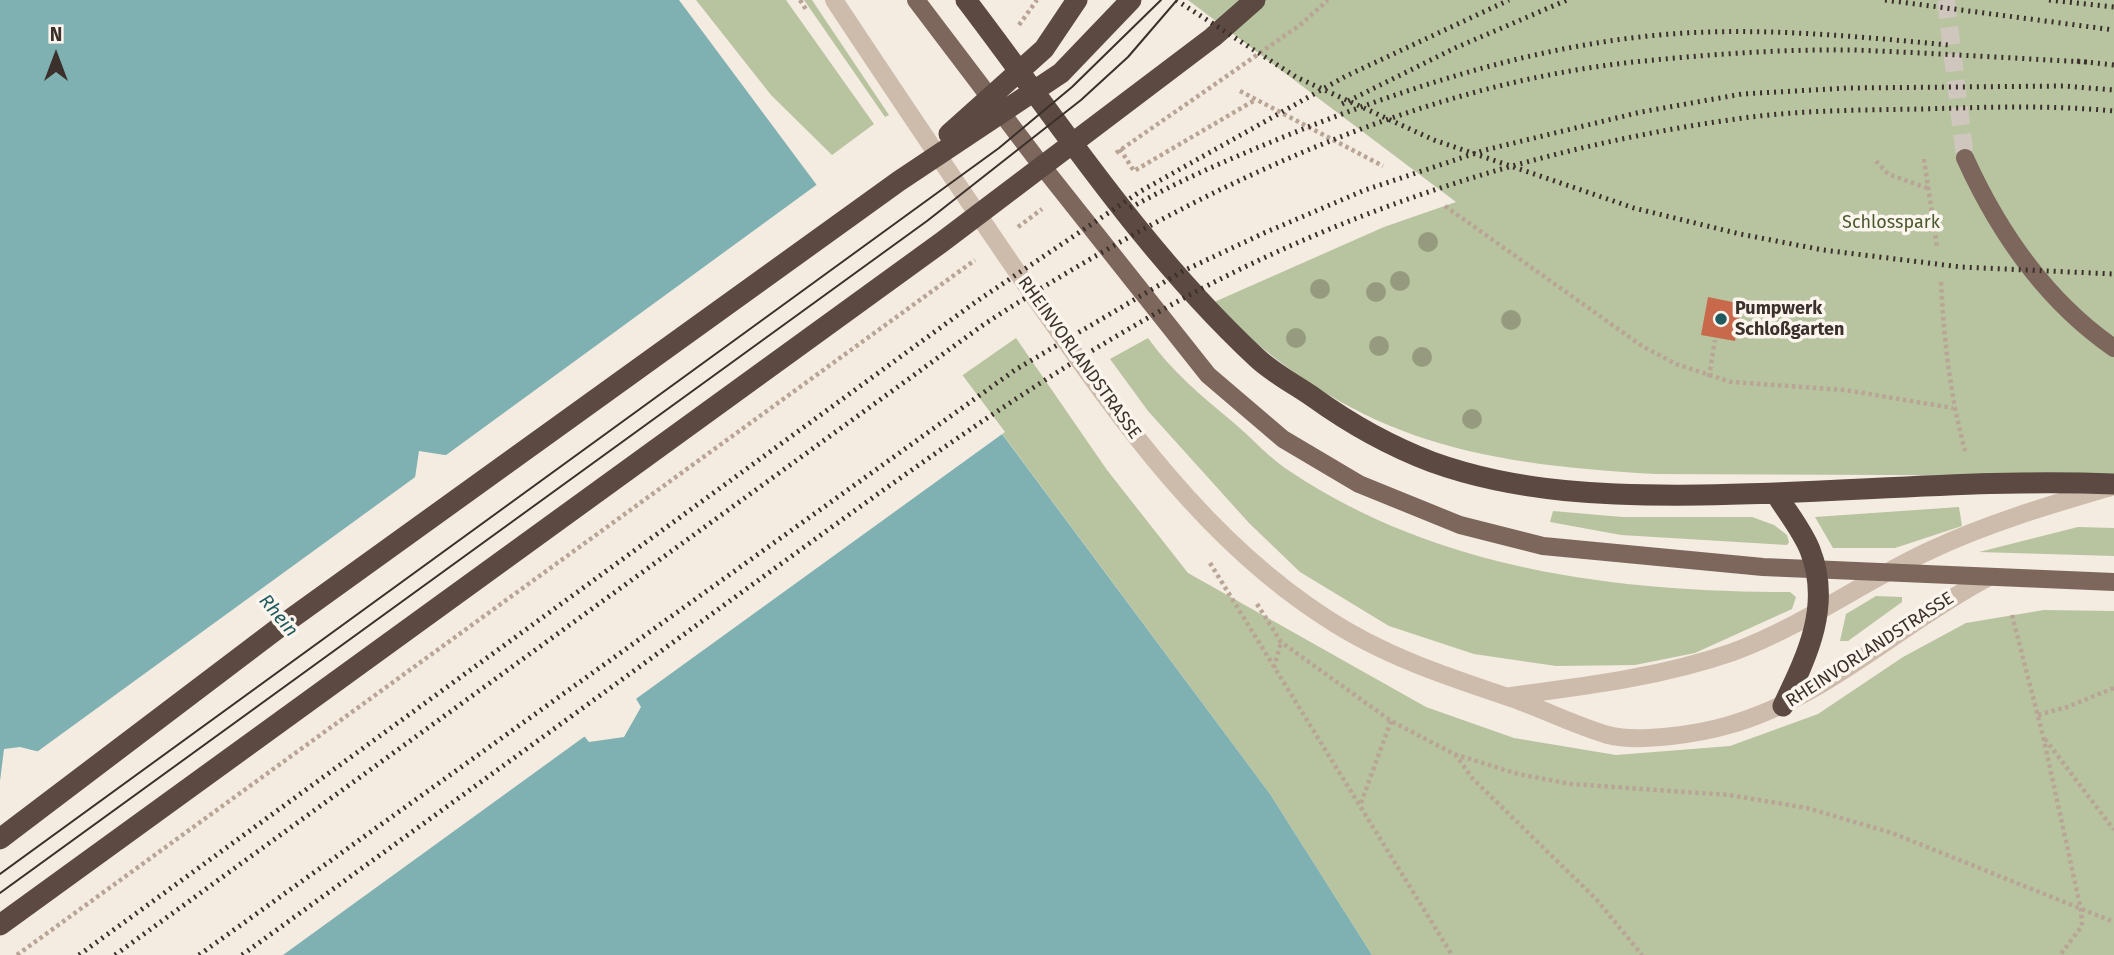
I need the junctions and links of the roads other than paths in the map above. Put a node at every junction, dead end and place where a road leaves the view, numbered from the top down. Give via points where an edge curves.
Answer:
1 (834, 0) edge
2 (966, 0) edge
3 (1077, 0) edge
4 (1131, 0) edge
5 (1255, 0) edge
6 (917, 1) edge
7 (1965, 158) tunnel mouth
8 (899, 181) junction
9 (2114, 348) edge
10 (2114, 485) edge
11 (1776, 494) junction
12 (1817, 570) junction
13 (1885, 573) junction
14 (1987, 578) junction
15 (2114, 582) edge
16 (1819, 609) junction
17 (1508, 697) junction
18 (1783, 706) junction
19 (0, 839) edge
20 (0, 925) edge

1 - 17 street, RHEINVORLANDSTRASSE via 1121,421 1248,559 1326,618 1396,657
2 - 11 highway via 1172,272 1260,361 1349,422 1430,461 1524,485 1643,496
3 - 8 highway via 1044,48
4 - 8 highway via 1062,73
5 - 20 highway via 1213,37 942,242
6 - 12 main road via 1208,375 1283,439 1359,484 1460,525 1543,546
7 - 9 main road via 1985,203 2023,259 2053,296
8 - 19 highway via 285,623
10 - 11 highway via 2011,482
10 - 13 street, RHEINVORLANDSTRASSE via 1975,531
11 - 12 highway via 1809,547
12 - 13 main road
12 - 16 highway
13 - 14 main road
13 - 16 street, RHEINVORLANDSTRASSE
14 - 15 main road
14 - 18 street, RHEINVORLANDSTRASSE
16 - 17 street, RHEINVORLANDSTRASSE via 1737,650 1684,668
16 - 18 highway via 1804,662
17 - 18 street, RHEINVORLANDSTRASSE via 1611,736 1728,726

